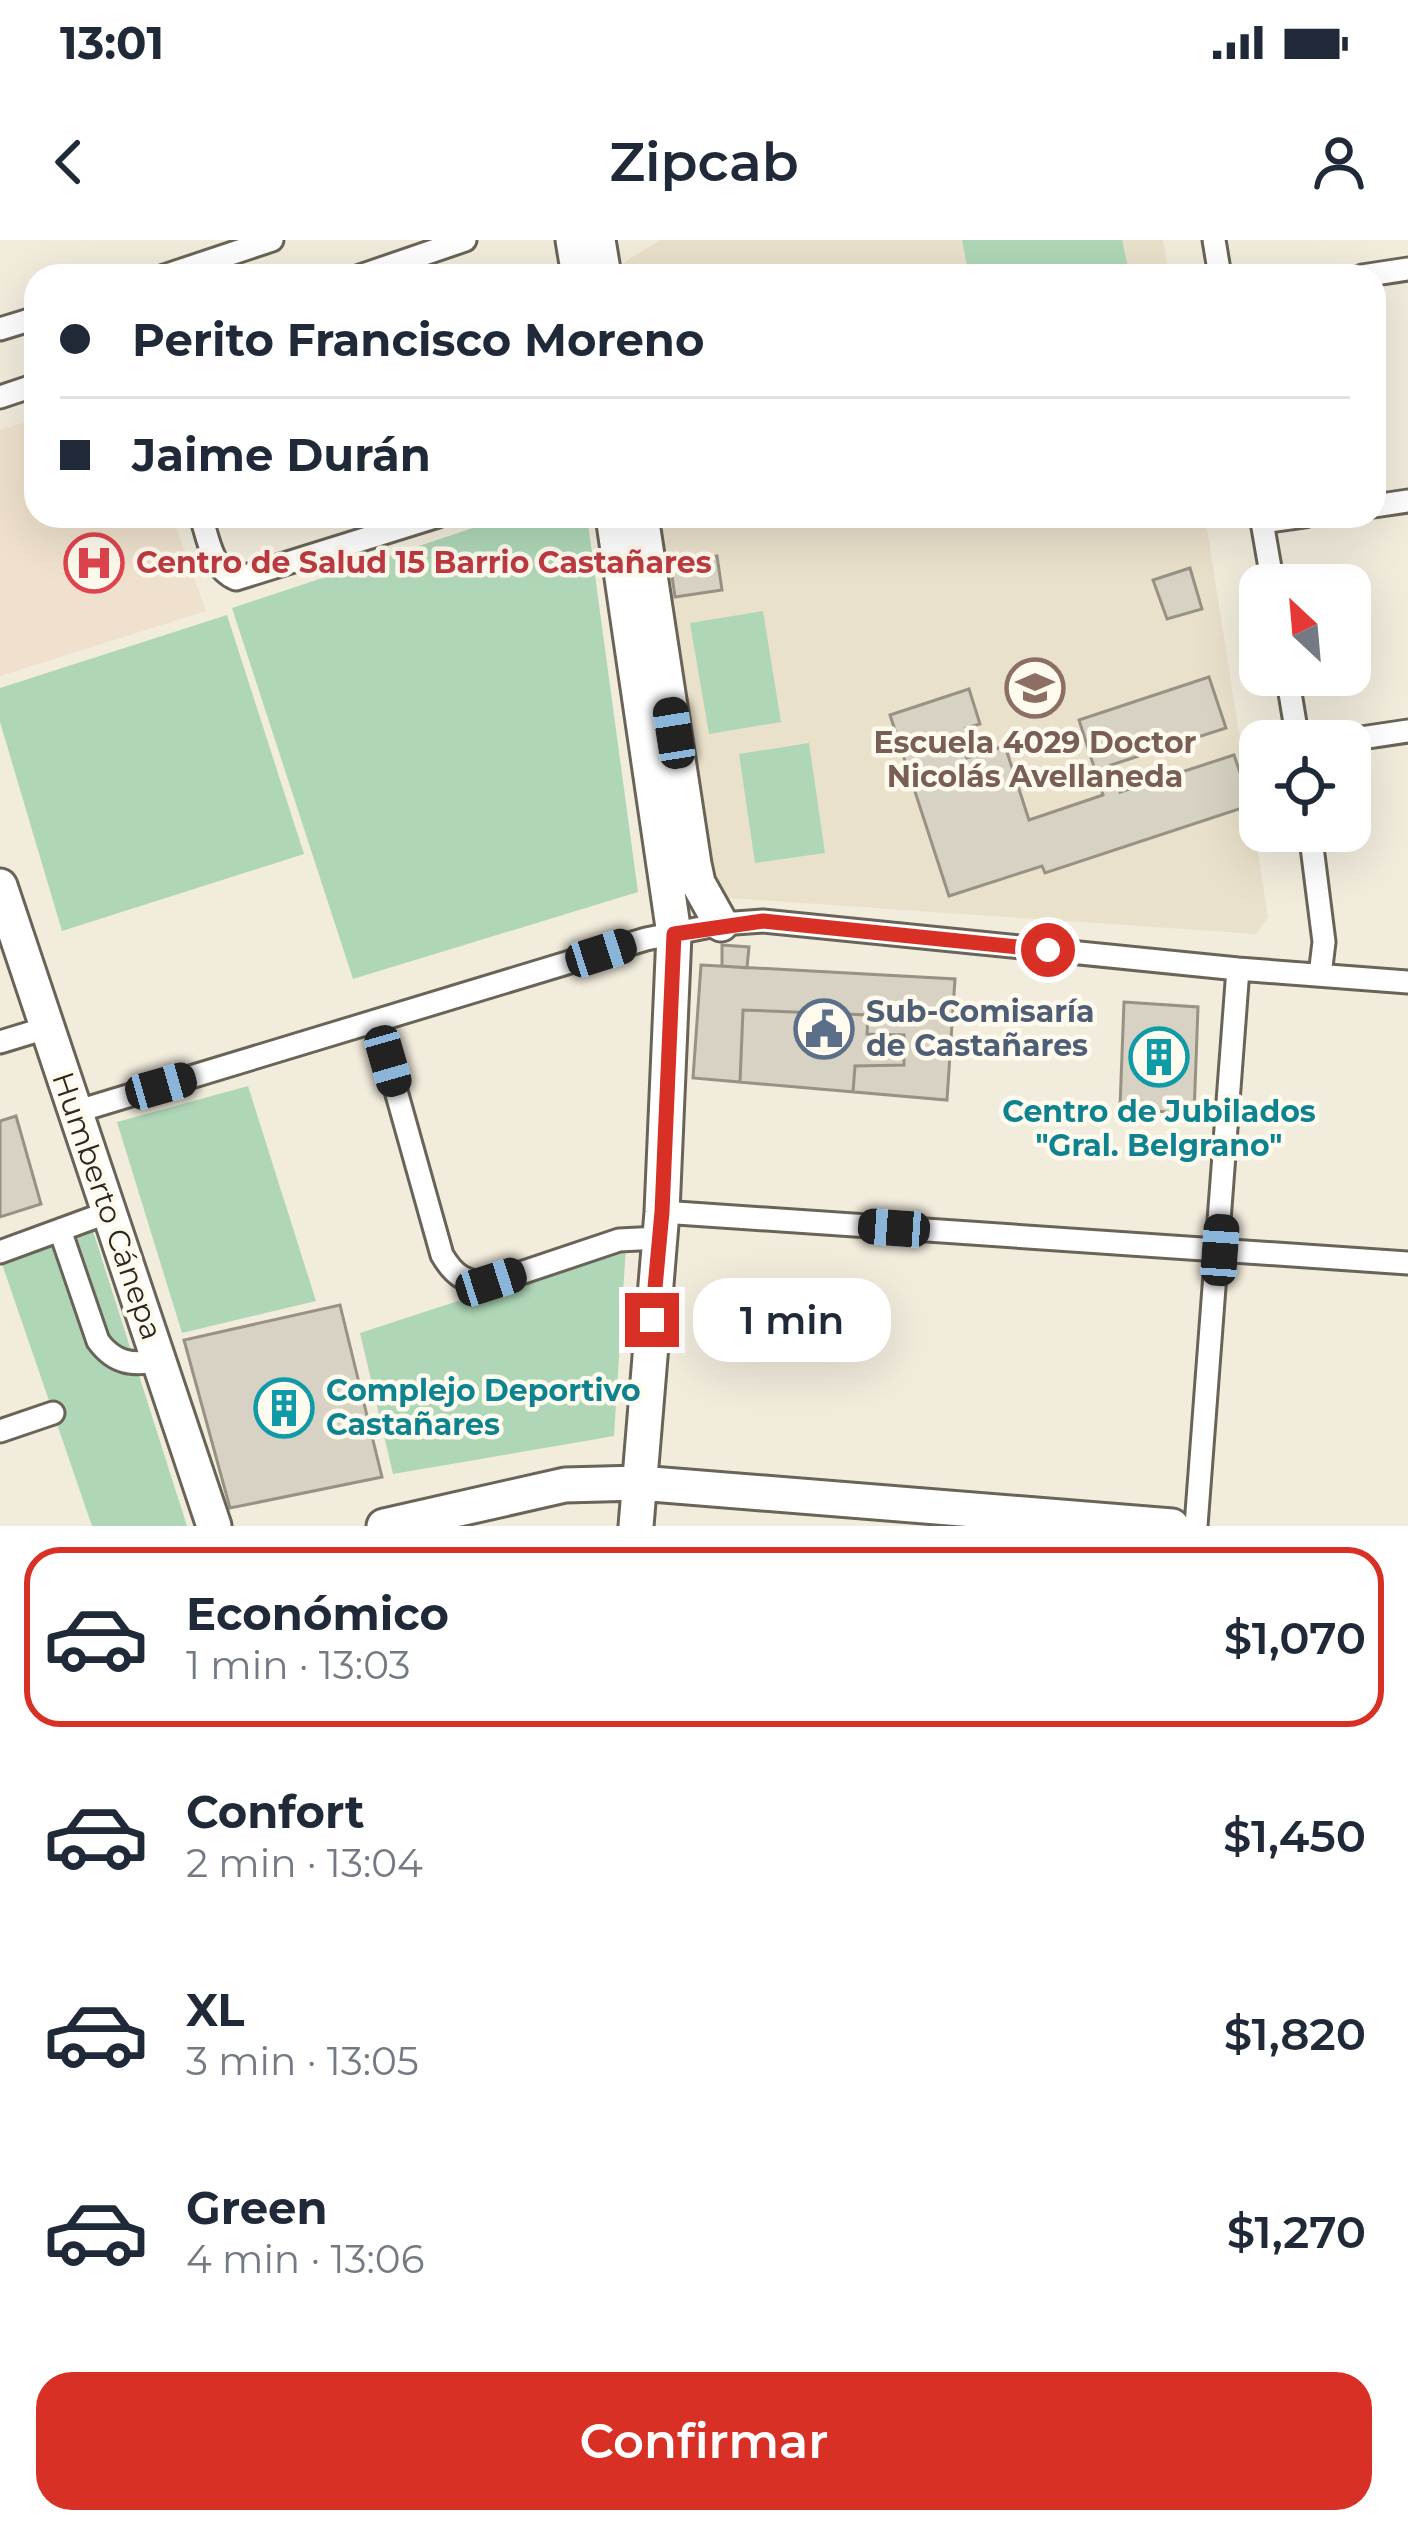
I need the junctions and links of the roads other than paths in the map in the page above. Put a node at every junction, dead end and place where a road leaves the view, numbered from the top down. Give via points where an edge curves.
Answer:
1 (272, 240) edge
2 (465, 240) edge
3 (200, 264) edge
4 (395, 264) edge
5 (205, 528) edge
6 (400, 528) edge
7 (616, 528) edge
8 (643, 528) edge
9 (1264, 528) edge
10 (1270, 564) edge
11 (1408, 730) edge
12 (1371, 736) edge
13 (1313, 852) edge
14 (0, 886) edge
15 (721, 924) junction
16 (674, 934) junction
17 (1408, 966) edge
18 (1238, 969) junction
19 (1320, 975) junction
20 (1374, 979) junction
21 (1408, 982) edge
22 (376, 1023) junction
23 (46, 1028) junction
24 (0, 1042) edge
25 (75, 1112) junction
26 (109, 1212) junction
27 (661, 1225) junction
28 (61, 1233) junction
29 (1220, 1250) junction
30 (0, 1252) edge
31 (1408, 1264) edge
32 (159, 1361) junction
33 (53, 1413) dead end
34 (0, 1431) edge
35 (639, 1483) junction
36 (214, 1526) edge
37 (384, 1526) edge
38 (635, 1526) edge
39 (1172, 1526) edge
40 (1196, 1526) edge

1 - 3 street
2 - 4 street
5 - 6 street via 215,560 236,579
7 - 16 street
8 - 15 street via 694,863
9 - 10 street
11 - 12 street
13 - 19 street
14 - 23 street, Humberto Cánepa
15 - 16 street
15 - 18 street via 763,921
16 - 22 street
16 - 27 street
17 - 20 street
18 - 19 street
18 - 29 street
19 - 20 street
20 - 21 street
22 - 25 street
22 - 27 street via 442,1255 459,1278 491,1282
23 - 24 street
23 - 25 street, Humberto Cánepa
25 - 26 street, Humberto Cánepa
26 - 28 street
26 - 32 street, Humberto Cánepa
27 - 29 street
27 - 35 street
28 - 30 street
28 - 32 street via 106,1352 132,1365
29 - 31 street
29 - 40 street
32 - 36 street, Humberto Cánepa
33 - 34 street
35 - 37 street via 565,1485
35 - 38 street
35 - 39 street

